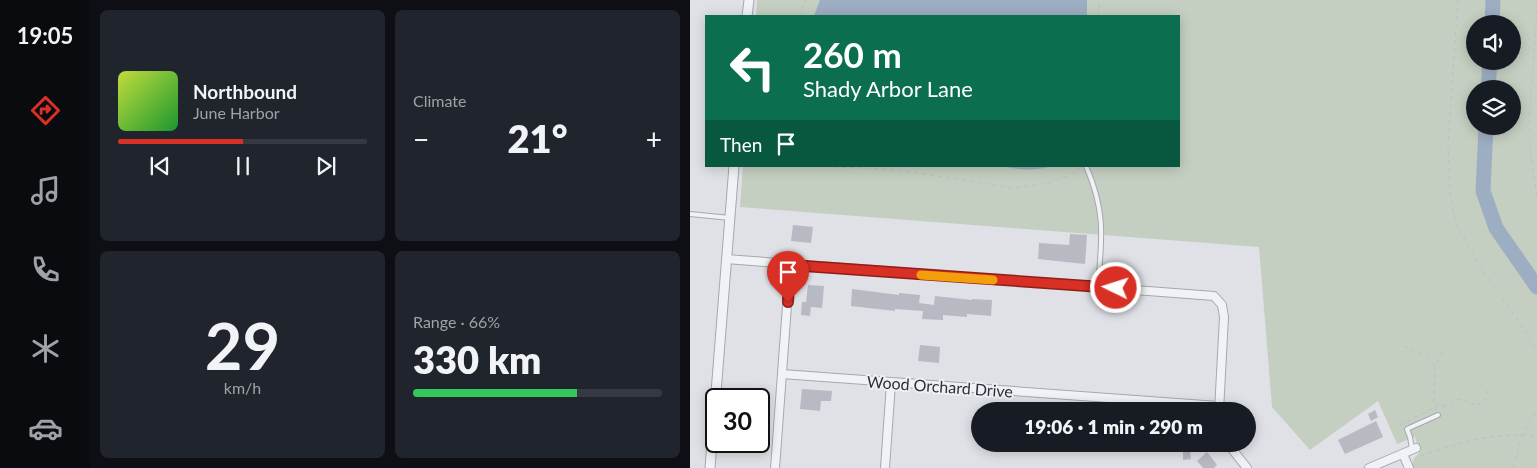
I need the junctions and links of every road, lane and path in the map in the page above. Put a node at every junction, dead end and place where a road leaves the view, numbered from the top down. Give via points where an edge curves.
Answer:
1 (749, 0) edge
2 (806, 0) edge
3 (1100, 0) edge
4 (1458, 0) edge
5 (1537, 1) edge
6 (747, 15) edge
7 (799, 15) edge
8 (1098, 15) edge
9 (734, 167) edge
10 (828, 167) edge
11 (1081, 167) edge
12 (1086, 167) edge
13 (1537, 196) edge
14 (690, 214) edge
15 (730, 218) junction
16 (726, 259) junction
17 (790, 265) junction
18 (1098, 287) junction
19 (1404, 346) dead end
20 (1442, 351) dead end
21 (1537, 351) edge
22 (1435, 367) junction
23 (782, 374) junction
24 (891, 383) junction
25 (1487, 389) dead end
26 (1131, 402) edge
27 (1219, 402) edge
28 (1442, 405) junction
29 (1435, 407) junction
30 (1537, 409) edge
31 (1438, 415) junction
32 (1400, 425) dead end
33 (1522, 434) junction
34 (1536, 436) edge
35 (1414, 449) junction
36 (1234, 452) edge
37 (1403, 454) junction
38 (710, 468) edge
39 (775, 468) edge
40 (885, 468) edge
41 (1247, 468) edge
42 (1369, 468) edge
43 (1409, 468) edge
44 (1513, 468) edge

1 - 6 street
2 - 7 path
3 - 8 path
4 - 21 path via 1448,143 1450,192 1456,224 1481,268
5 - 13 path via 1530,97 1530,134
9 - 15 street
10 - 11 path via 912,172 1013,188 1049,183
12 - 18 lane via 1101,211
14 - 15 lane
15 - 16 street
16 - 17 street
16 - 38 street
17 - 18 street
17 - 23 street
18 - 27 street via 1214,296 1222,305 1224,317
19 - 22 path via 1425,355
20 - 22 path
22 - 29 path
23 - 24 street, Wood Orchard Drive
23 - 39 street
24 - 26 street, Wood Orchard Drive
24 - 40 street
25 - 28 path via 1485,401 1479,405 1473,403 1472,406 1457,399 1450,405
28 - 29 path
28 - 31 path via 1445,412
29 - 31 path
29 - 32 path
30 - 33 path
31 - 35 lane via 1407,429
33 - 34 path
33 - 35 path via 1465,441 1418,456
33 - 44 path
35 - 37 street
36 - 41 street
37 - 42 street
37 - 43 street

